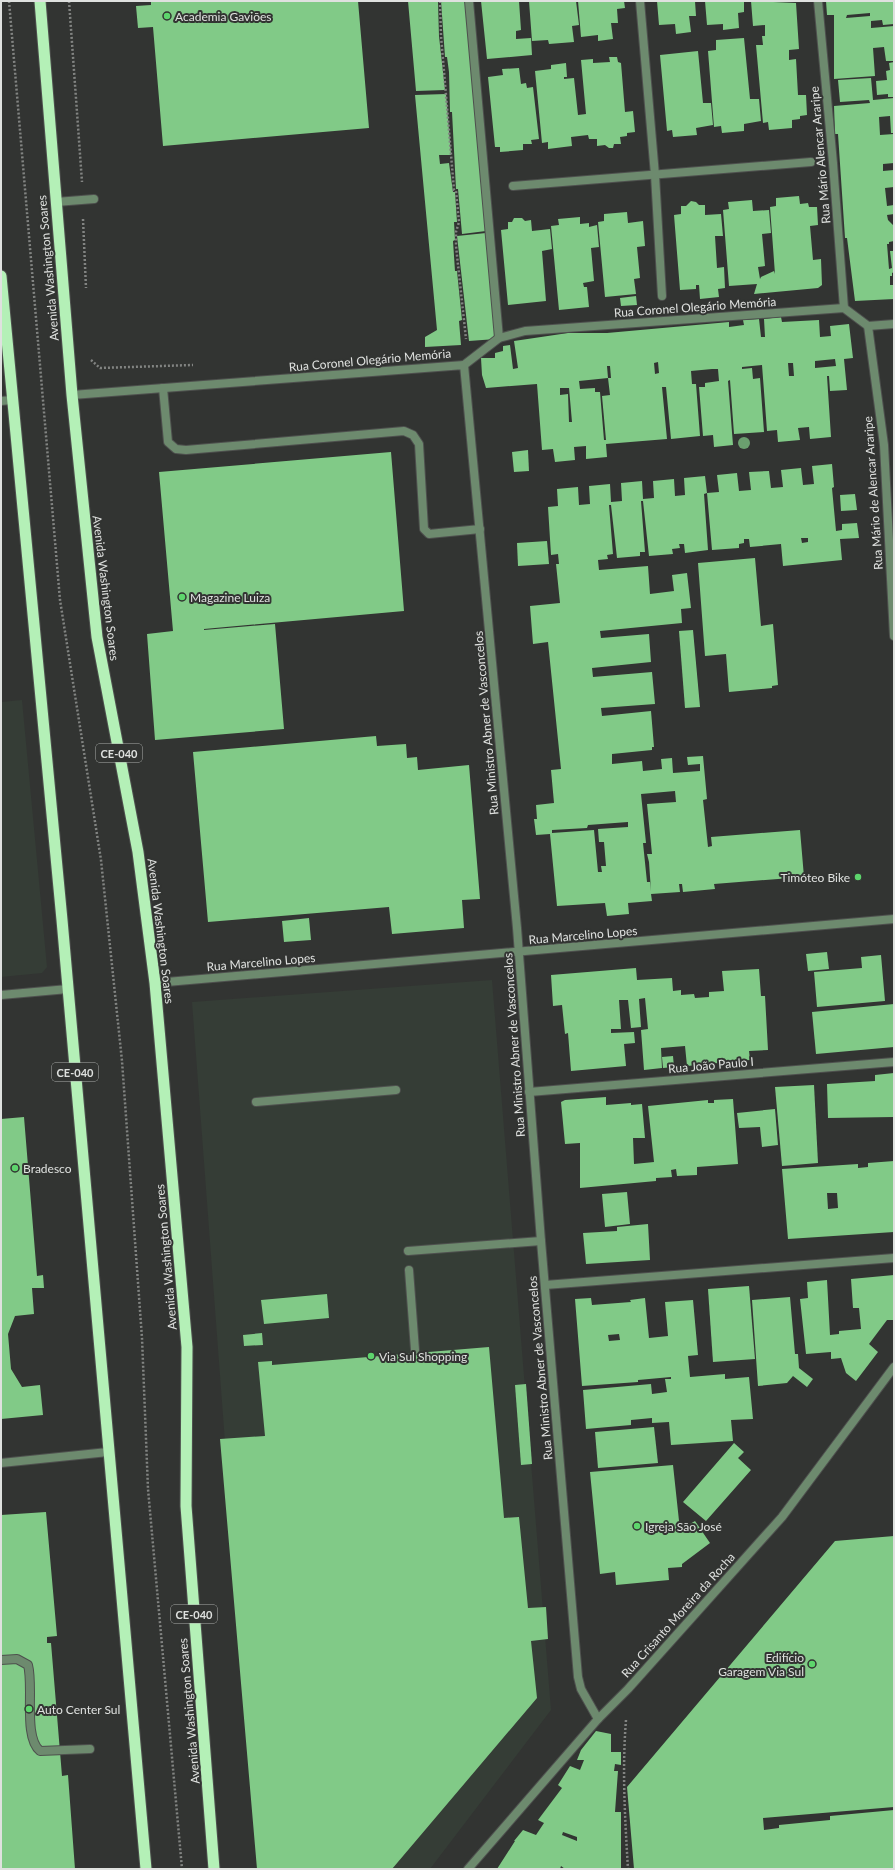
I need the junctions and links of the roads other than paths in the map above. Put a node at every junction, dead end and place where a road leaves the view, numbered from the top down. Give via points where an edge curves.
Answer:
1 (40, 1) edge
2 (469, 1) edge
3 (640, 1) edge
4 (818, 1) edge
5 (811, 162) dead end
6 (655, 175) junction
7 (513, 186) dead end
8 (94, 199) dead end
9 (56, 202) junction
10 (1, 276) edge
11 (662, 296) dead end
12 (844, 308) junction
13 (894, 324) edge
14 (868, 326) junction
15 (499, 338) junction
16 (466, 363) junction
17 (163, 388) junction
18 (72, 395) junction
19 (6, 401) edge
20 (480, 529) junction
21 (893, 616) edge
22 (894, 636) edge
23 (894, 919) edge
24 (519, 952) junction
25 (155, 983) junction
26 (68, 989) junction
27 (1, 995) edge
28 (894, 1062) edge
29 (396, 1090) dead end
30 (529, 1092) junction
31 (256, 1102) dead end
32 (541, 1242) junction
33 (408, 1251) dead end
34 (894, 1258) edge
35 (409, 1270) dead end
36 (545, 1285) junction
37 (414, 1350) dead end
38 (894, 1367) edge
39 (108, 1452) junction
40 (1, 1463) edge
41 (1, 1660) edge
42 (598, 1720) junction
43 (90, 1749) dead end
44 (146, 1869) edge
45 (214, 1869) edge
46 (468, 1869) edge

1 - 9 highway, Avenida Washington Soares / CE-040
2 - 15 street
3 - 6 street
4 - 12 street, Rua Mário Alencar Araripe
5 - 6 street
6 - 7 street
6 - 11 street
8 - 9 street
9 - 18 highway, Avenida Washington Soares / CE-040
10 - 19 highway, CE-040
12 - 14 street
12 - 15 street, Rua Coronel Olegário Memória via 525,332
13 - 14 street
14 - 21 street, Rua Mário de Alencar Araripe via 884,445
15 - 16 street, Rua Coronel Olegário Memória
16 - 17 street, Rua Coronel Olegário Memória
16 - 20 street, Rua Ministro Abner de Vasconcelos
17 - 18 street, Rua Coronel Olegário Memória
17 - 20 street via 168,442 176,449 404,431 413,434 419,444 424,529 429,534
18 - 25 highway, Avenida Washington Soares / CE-040 via 97,637 138,852
19 - 26 highway, CE-040
20 - 24 street, Rua Ministro Abner de Vasconcelos
21 - 22 street, Rua Mário de Alencar Araripe
23 - 24 street, Rua Marcelino Lopes
24 - 25 street, Rua Marcelino Lopes
24 - 30 street, Rua Ministro Abner de Vasconcelos
25 - 45 highway, Avenida Washington Soares / CE-040 via 187,1347 186,1506
26 - 27 street
26 - 39 highway, CE-040
28 - 30 street, Rua João Paulo I
29 - 31 street
30 - 32 street, Rua Ministro Abner de Vasconcelos
32 - 33 street
32 - 36 street, Rua Ministro Abner de Vasconcelos
34 - 36 street
35 - 37 street
36 - 42 street, Rua Ministro Abner de Vasconcelos via 578,1677 581,1689
38 - 42 street, Rua Crisanto Moreira da Rocha via 782,1517
39 - 40 street
39 - 44 highway, CE-040
41 - 43 street via 17,1659 28,1665 30,1713 35,1748 40,1751
42 - 46 street, Rua Crisanto Moreira da Rocha

